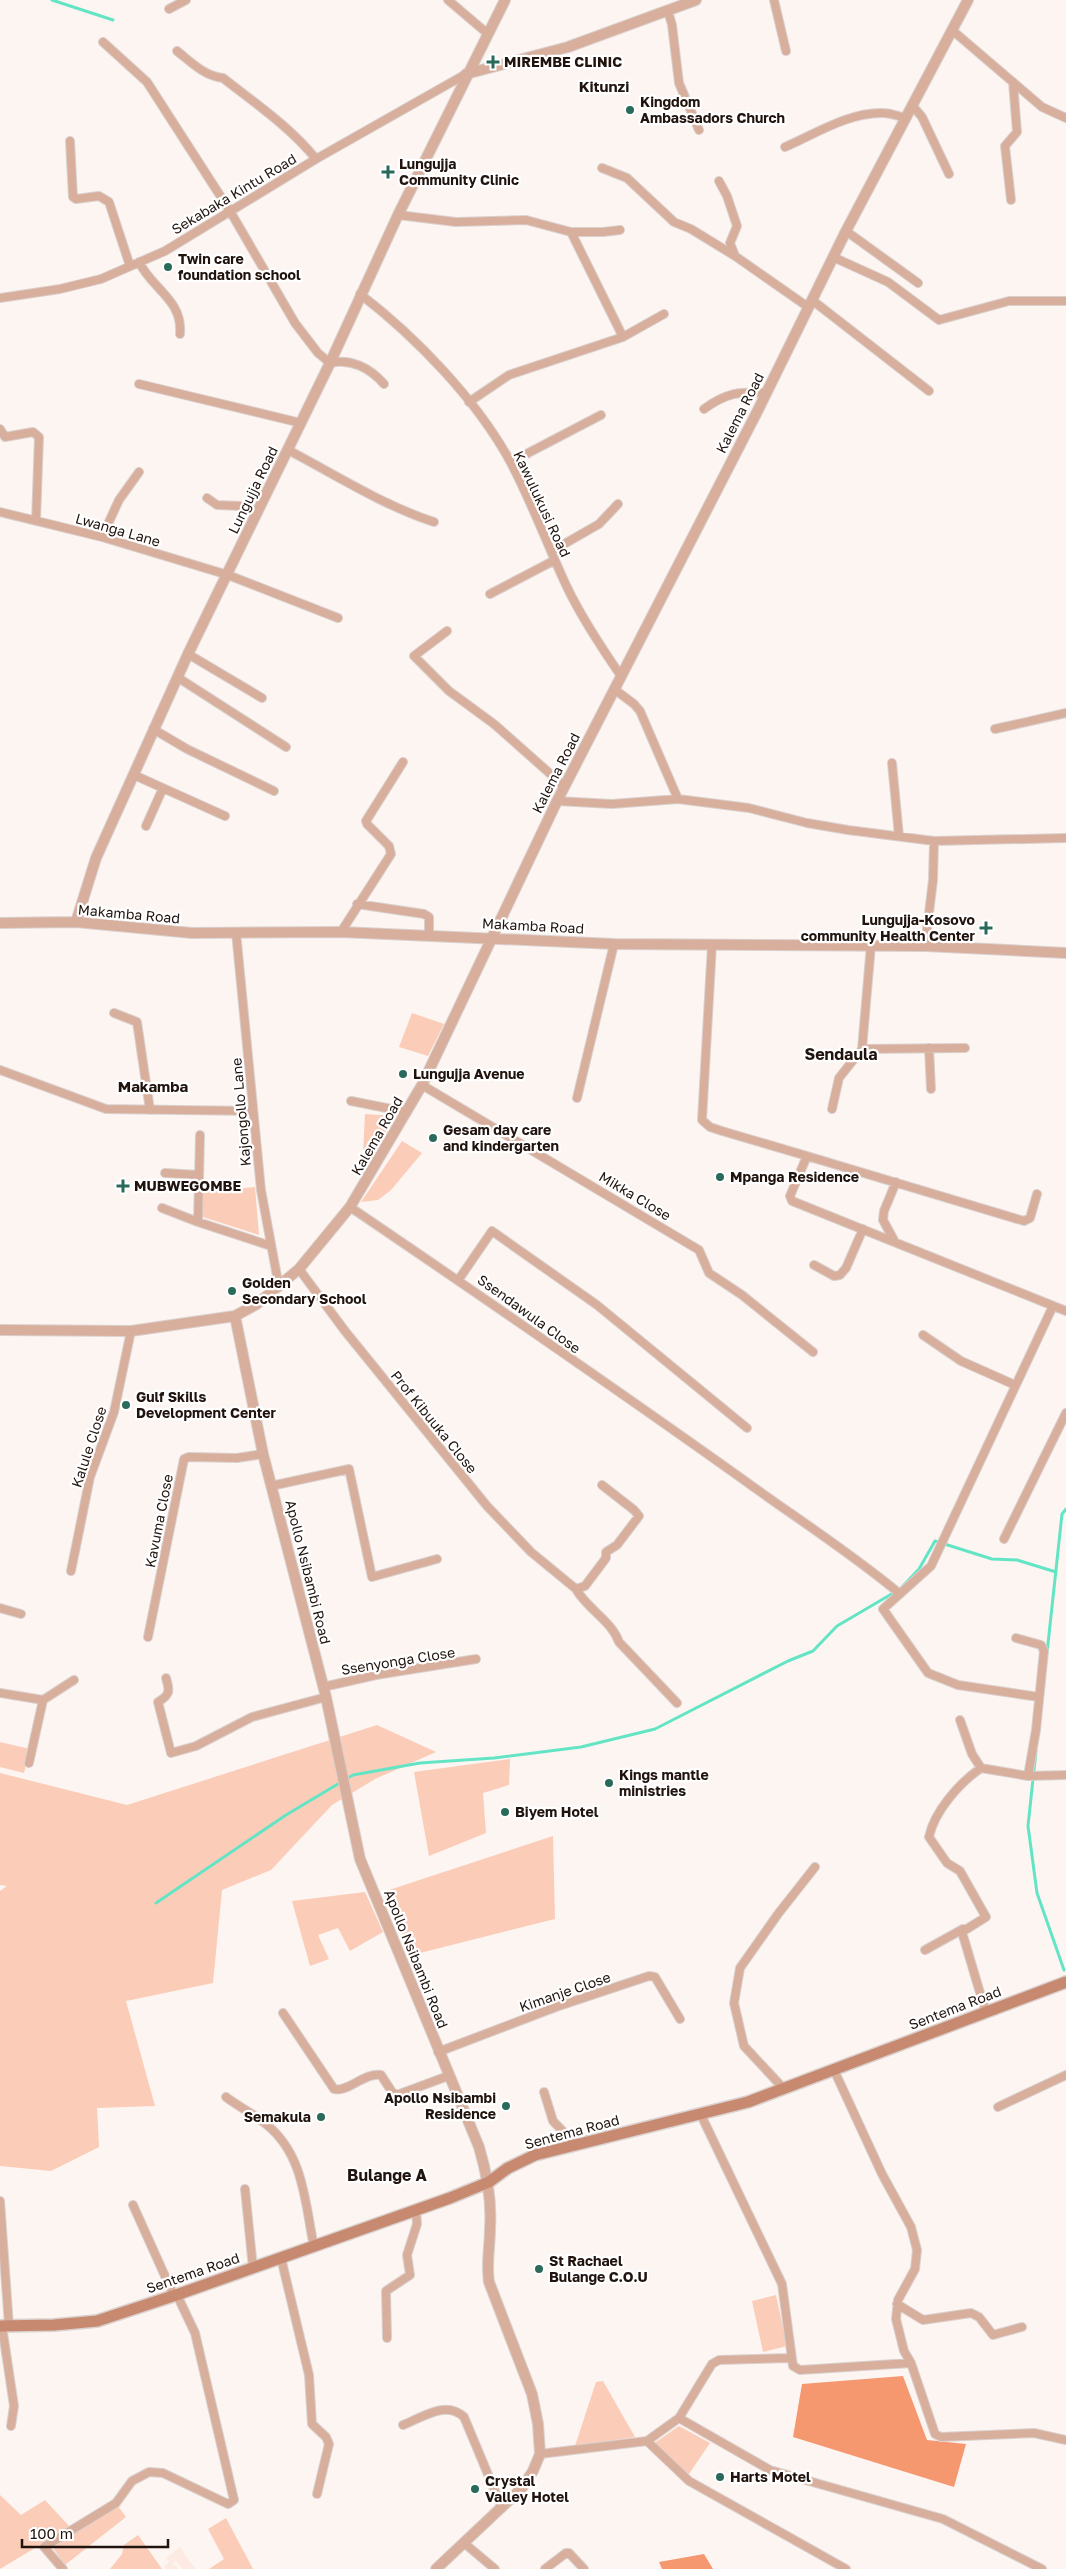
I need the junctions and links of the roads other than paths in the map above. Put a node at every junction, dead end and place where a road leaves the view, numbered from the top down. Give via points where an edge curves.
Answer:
1 (186, 0) edge
2 (448, 0) edge
3 (505, 0) edge
4 (696, 0) edge
5 (774, 0) edge
6 (968, 0) edge
7 (169, 9) dead end
8 (668, 11) junction
9 (952, 30) junction
10 (488, 34) junction
11 (103, 42) dead end
12 (177, 51) dead end
13 (786, 51) dead end
14 (466, 74) junction
15 (1013, 82) junction
16 (912, 105) junction
17 (906, 118) junction
18 (1066, 118) edge
19 (698, 130) dead end
20 (70, 140) dead end
21 (785, 148) dead end
22 (316, 159) junction
23 (602, 168) dead end
24 (948, 174) dead end
25 (719, 181) dead end
26 (1011, 200) dead end
27 (230, 212) junction
28 (398, 215) junction
29 (620, 230) dead end
30 (846, 231) junction
31 (571, 232) junction
32 (735, 256) junction
33 (833, 258) junction
34 (139, 262) junction
35 (130, 266) junction
36 (918, 283) dead end
37 (360, 294) junction
38 (0, 298) edge
39 (1066, 301) edge
40 (810, 304) junction
41 (664, 314) dead end
42 (180, 334) dead end
43 (623, 338) junction
44 (330, 364) junction
45 (139, 384) dead end
46 (384, 384) dead end
47 (928, 391) dead end
48 (766, 393) junction
49 (469, 402) junction
50 (704, 409) dead end
51 (601, 415) dead end
52 (301, 423) junction
53 (0, 429) edge
54 (288, 450) junction
55 (510, 462) junction
56 (139, 472) dead end
57 (207, 498) dead end
58 (618, 504) dead end
59 (0, 512) edge
60 (258, 512) junction
61 (36, 521) junction
62 (434, 522) dead end
63 (102, 537) junction
64 (552, 551) junction
65 (555, 560) junction
66 (228, 575) junction
67 (490, 594) dead end
68 (338, 618) dead end
69 (447, 631) dead end
70 (188, 654) junction
71 (621, 676) junction
72 (177, 678) junction
73 (614, 689) junction
74 (262, 698) dead end
75 (1066, 713) edge
76 (153, 729) junction
77 (995, 729) dead end
78 (286, 748) dead end
79 (402, 762) dead end
80 (892, 763) dead end
81 (134, 774) junction
82 (564, 786) junction
83 (163, 788) junction
84 (274, 791) dead end
85 (678, 799) junction
86 (557, 801) junction
87 (225, 816) dead end
88 (146, 826) dead end
89 (899, 836) junction
90 (1066, 838) edge
91 (934, 841) junction
92 (358, 904) junction
93 (76, 922) junction
94 (0, 923) edge
95 (236, 932) junction
96 (340, 932) junction
97 (429, 935) junction
98 (492, 938) junction
99 (614, 944) junction
100 (712, 945) junction
101 (871, 946) junction
102 (925, 946) junction
103 (1066, 953) edge
104 (114, 1013) dead end
105 (929, 1048) junction
106 (965, 1048) dead end
107 (862, 1049) junction
108 (0, 1070) edge
109 (422, 1085) junction
110 (930, 1089) dead end
111 (577, 1098) dead end
112 (351, 1101) dead end
113 (832, 1109) dead end
114 (150, 1110) junction
115 (254, 1110) junction
116 (407, 1112) junction
117 (200, 1134) dead end
118 (807, 1156) junction
119 (165, 1173) dead end
120 (199, 1175) junction
121 (896, 1182) junction
122 (1037, 1194) dead end
123 (350, 1206) junction
124 (162, 1208) dead end
125 (198, 1222) junction
126 (863, 1229) junction
127 (895, 1242) junction
128 (271, 1246) junction
129 (814, 1265) dead end
130 (299, 1269) junction
131 (459, 1279) junction
132 (279, 1287) junction
133 (1053, 1306) junction
134 (1066, 1311) edge
135 (235, 1316) junction
136 (0, 1330) edge
137 (131, 1331) junction
138 (923, 1336) dead end
139 (813, 1352) dead end
140 (1015, 1385) junction
141 (1066, 1413) edge
142 (747, 1428) dead end
143 (263, 1454) junction
144 (602, 1485) dead end
145 (271, 1486) junction
146 (1004, 1539) dead end
147 (437, 1559) dead end
148 (71, 1572) dead end
149 (576, 1589) junction
150 (900, 1594) junction
151 (0, 1608) edge
152 (21, 1614) dead end
153 (148, 1637) dead end
154 (1016, 1638) dead end
155 (476, 1659) dead end
156 (166, 1678) dead end
157 (74, 1680) dead end
158 (324, 1692) junction
159 (0, 1693) edge
160 (1039, 1697) junction
161 (43, 1700) junction
162 (677, 1703) dead end
163 (960, 1720) dead end
164 (29, 1763) dead end
165 (981, 1768) junction
166 (1066, 1775) edge
167 (1028, 1776) junction
168 (815, 1867) dead end
169 (963, 1929) junction
170 (926, 1950) dead end
171 (1066, 1982) edge
172 (282, 2013) dead end
173 (986, 2013) junction
174 (680, 2019) dead end
175 (438, 2052) junction
176 (834, 2070) junction
177 (1066, 2075) edge
178 (448, 2076) junction
179 (784, 2089) junction
180 (544, 2092) dead end
181 (226, 2097) dead end
182 (998, 2107) dead end
183 (700, 2115) junction
184 (576, 2145) junction
185 (489, 2182) junction
186 (246, 2189) dead end
187 (0, 2201) edge
188 (133, 2204) dead end
189 (416, 2210) junction
190 (314, 2247) junction
191 (281, 2258) junction
192 (253, 2268) junction
193 (176, 2296) junction
194 (897, 2304) junction
195 (4, 2326) edge
196 (1022, 2327) dead end
197 (387, 2338) dead end
198 (791, 2358) junction
199 (911, 2363) junction
200 (679, 2418) junction
201 (403, 2425) dead end
202 (11, 2426) dead end
203 (1066, 2440) edge
204 (647, 2441) junction
205 (540, 2454) junction
206 (317, 2494) dead end
207 (502, 2508) junction
208 (464, 2543) junction
209 (63, 2569) edge
210 (436, 2569) edge
211 (495, 2569) edge
212 (545, 2569) edge
213 (584, 2569) edge
214 (846, 2569) edge
215 (1042, 2569) edge

1 - 7 street
2 - 10 street
3 - 10 street, Lungujja Road
4 - 8 street
5 - 13 street
6 - 9 street, Kalema Road
8 - 14 street via 568,47
8 - 19 street via 679,83
9 - 15 street
9 - 16 street, Kalema Road
10 - 14 street, Lungujja Road
11 - 27 street via 147,82
12 - 22 street via 199,69 222,78 280,120
14 - 22 street, Sekabaka Kintu Road
14 - 28 street, Lungujja Road
15 - 18 street via 1042,107
15 - 26 street via 1017,132 1005,146
16 - 17 street, Kalema Road
16 - 24 street via 922,117
17 - 21 street via 885,113 858,117
17 - 30 street, Kalema Road
20 - 35 street via 73,196 76,199 99,196 109,202
22 - 27 street, Sekabaka Kintu Road
23 - 32 street via 627,178 674,222
25 - 32 street via 737,226 730,243
27 - 34 street, Sekabaka Kintu Road via 165,251
27 - 44 street via 295,323 318,354
28 - 31 street via 456,222 526,220
28 - 37 street, Lungujja Road
29 - 31 street
30 - 33 street, Kalema Road
30 - 36 street
31 - 43 street
32 - 40 street
33 - 39 street via 888,282 940,320 1009,301
33 - 40 street, Kalema Road
34 - 35 street, Sekabaka Kintu Road
34 - 42 street via 144,274 175,306 181,323
35 - 38 street, Sekabaka Kintu Road via 101,279
37 - 44 street, Lungujja Road
37 - 49 street, Kawulukusi Road via 421,348
40 - 47 street
40 - 48 street, Kalema Road
41 - 43 street
43 - 49 street via 509,375
44 - 46 street via 342,360 361,366
44 - 52 street, Lungujja Road
45 - 52 street
48 - 50 street via 722,396
48 - 71 street, Kalema Road
49 - 55 street, Kawulukusi Road
51 - 55 street
52 - 54 street, Lungujja Road
53 - 61 street via 6,437 33,432 40,437
54 - 60 street, Lungujja Road
54 - 62 street via 348,480 389,506
55 - 64 street, Kawulukusi Road
56 - 63 street via 119,500
57 - 60 street via 217,505 242,506
58 - 64 street via 598,524
59 - 61 street, Lwanga Lane
60 - 66 street, Lungujja Road
61 - 63 street, Lwanga Lane
63 - 66 street, Lwanga Lane
64 - 65 street, Kawulukusi Road
65 - 67 street
65 - 71 street, Kawulukusi Road via 583,616
66 - 68 street, Lwanga Lane
66 - 70 street, Lungujja Road
69 - 82 street via 414,656 449,691 494,724
70 - 72 street, Lungujja Road
70 - 74 street
71 - 73 street, Kalema Road
72 - 76 street, Lungujja Road
72 - 78 street
73 - 82 street, Kalema Road
73 - 85 street via 640,711
75 - 77 street
76 - 81 street, Lungujja Road
76 - 84 street
79 - 92 street via 367,818 367,824 392,850
80 - 89 street
81 - 83 street
81 - 93 street, Lungujja Road via 96,858
82 - 86 street, Kalema Road
83 - 87 street
83 - 88 street
85 - 86 street via 612,804
85 - 89 street via 749,808 807,823
86 - 98 street, Kalema Road
89 - 91 street
90 - 91 street
91 - 102 street
92 - 96 street
92 - 97 street via 424,914 429,917
93 - 94 street, Makamba Road
93 - 95 street, Makamba Road via 192,933
95 - 96 street, Makamba Road
95 - 115 street, Kajongollo Lane
96 - 97 street, Makamba Road
97 - 98 street, Makamba Road
98 - 99 street, Makamba Road
98 - 109 street, Kalema Road
99 - 100 street, Makamba Road
99 - 111 street
100 - 101 street, Makamba Road
100 - 118 street via 702,1120 710,1127
101 - 102 street, Makamba Road
101 - 107 street
102 - 103 street, Makamba Road
104 - 114 street via 137,1022
105 - 106 street
105 - 107 street
105 - 110 street
107 - 113 street via 839,1078
108 - 114 street via 93,1106
109 - 116 street, Kalema Road
109 - 139 street, Mikka Close via 700,1250 709,1273
112 - 116 street
114 - 115 street
115 - 128 street, Kajongollo Lane via 261,1190
116 - 123 street, Kalema Road
117 - 120 street
118 - 121 street
118 - 126 street via 790,1199
119 - 120 street
120 - 125 street
121 - 122 street via 1027,1221
121 - 127 street via 883,1220
123 - 130 street, Kalema Road
123 - 131 street, Ssendawula Close
124 - 125 street
125 - 128 street
126 - 127 street
126 - 129 street via 840,1276
127 - 133 street
128 - 132 street, Kajongollo Lane
130 - 132 street, Kalema Road
130 - 149 street, Prof Kibuuka Close via 351,1339 487,1506 531,1552
131 - 142 street via 492,1230 596,1304
131 - 150 street, Ssendawula Close
132 - 135 street, Kalema Road
133 - 134 street
133 - 140 street
135 - 137 street, Kalema Road
135 - 143 street, Apollo Nsibambi Road
136 - 137 street, Kalema Road
137 - 148 street, Kalule Close via 114,1412 90,1477
138 - 140 street via 961,1361
140 - 150 street via 930,1566
141 - 146 street
143 - 145 street, Apollo Nsibambi Road
143 - 153 street, Kavuma Close via 189,1457 184,1460
144 - 149 street via 639,1516 617,1545 606,1552 606,1558 585,1586
145 - 147 street via 349,1468 372,1577
145 - 158 street, Apollo Nsibambi Road
149 - 162 street, Prof Kibuuka Close via 613,1630 618,1642
150 - 160 street via 883,1609 928,1673 958,1685
151 - 152 street
154 - 160 street via 1041,1645 1044,1651
155 - 158 street, Ssenyonga Close via 376,1675
156 - 158 street, Ssenyonga Close via 170,1690 167,1697 158,1702 171,1753 196,1746 252,1717
157 - 161 street
158 - 175 street, Apollo Nsibambi Road via 360,1860
159 - 161 street
160 - 167 street
161 - 164 street
163 - 165 street via 972,1754
165 - 167 street
165 - 169 street via 944,1808 932,1824 929,1837 947,1863 960,1871 986,1917
166 - 167 street
168 - 179 street via 740,1968 734,2003 744,2046
169 - 170 street
169 - 173 street
171 - 173 main road, Sentema Road
172 - 178 street via 334,2089 342,2090 377,2074 397,2095
173 - 176 main road, Sentema Road
174 - 175 street, Kimanje Close via 655,1977 649,1976
175 - 178 street, Apollo Nsibambi Road
176 - 179 main road, Sentema Road
176 - 194 street via 910,2226 917,2250 915,2269
177 - 182 street
178 - 185 street, Apollo Nsibambi Road via 479,2147
179 - 183 main road, Sentema Road
180 - 184 street via 553,2121
181 - 190 street via 268,2125 290,2152 298,2166
183 - 184 main road, Sentema Road
183 - 198 street via 782,2284
184 - 185 main road, Sentema Road via 520,2161
185 - 189 main road, Sentema Road
185 - 205 street, Apollo Nsibambi Road via 490,2228 486,2264 489,2282 532,2394
186 - 192 street
187 - 195 street
188 - 193 street
189 - 190 main road, Sentema Road
189 - 197 street via 417,2224 407,2256 410,2275 386,2291
190 - 191 main road, Sentema Road
191 - 192 main road, Sentema Road
191 - 206 street via 307,2366 312,2424 329,2444
192 - 193 main road, Sentema Road
193 - 195 main road, Sentema Road via 97,2321
193 - 209 street via 194,2333 234,2500 228,2504 163,2473 144,2473 132,2480 116,2503 44,2547
194 - 196 street via 923,2320 971,2312 993,2335
194 - 199 street via 896,2319 904,2351
195 - 202 street via 14,2406
198 - 199 street via 793,2366 800,2370
198 - 200 street via 719,2360 712,2364
199 - 203 street via 937,2436 1034,2433
200 - 204 street
200 - 215 street via 770,2470 943,2519
201 - 207 street via 444,2409 458,2411 464,2417
204 - 205 street
204 - 214 street via 688,2481
205 - 207 street, Apollo Nsibambi Road via 522,2488
207 - 208 street, Apollo Nsibambi Road
208 - 210 street, Apollo Nsibambi Road
208 - 211 street
212 - 213 street via 566,2553

